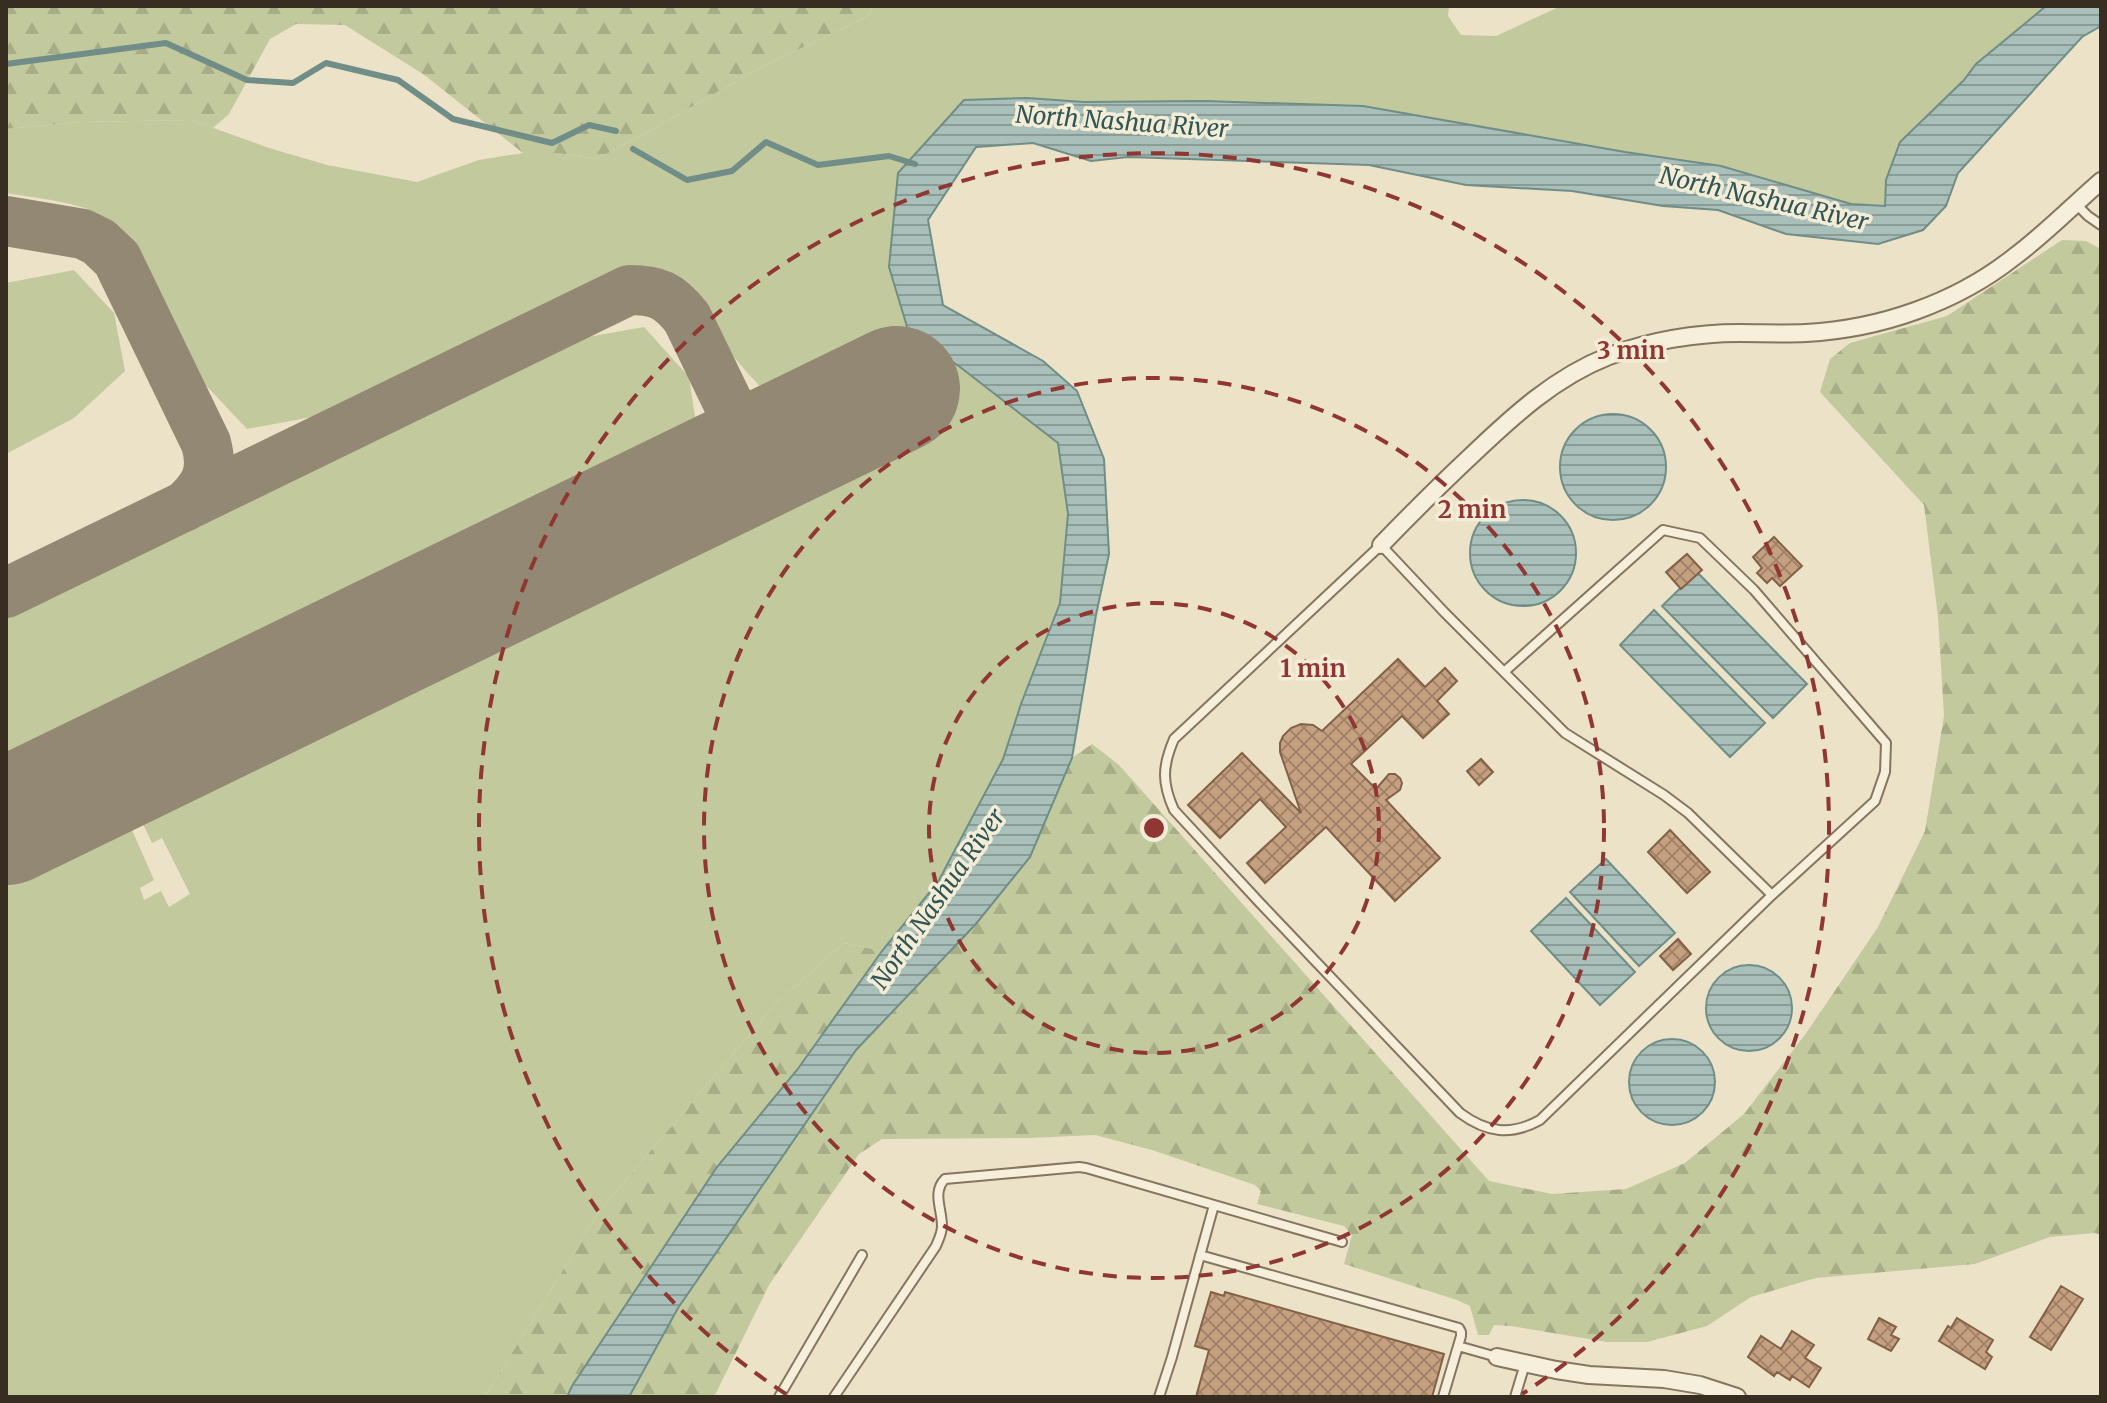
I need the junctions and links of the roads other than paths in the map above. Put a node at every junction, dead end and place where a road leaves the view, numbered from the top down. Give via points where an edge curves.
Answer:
1 (2101, 181) edge
2 (2075, 203) junction
3 (2101, 225) edge
4 (1381, 545) junction
5 (1504, 672) junction
6 (1772, 895) junction
7 (1214, 1205) junction
8 (1342, 1242) dead end
9 (862, 1255) dead end
10 (1200, 1255) junction
11 (1458, 1346) junction
12 (1497, 1357) joint
13 (1525, 1364) junction
14 (779, 1397) edge
15 (834, 1397) edge
16 (1159, 1397) edge
17 (1443, 1397) edge
18 (1515, 1397) edge
19 (1737, 1397) edge

1 - 2 street
2 - 3 lane
2 - 4 street via 2013,259 1919,309 1851,329 1736,333 1640,345 1567,377 1533,401
4 - 5 lane
4 - 6 lane via 1174,739 1164,774 1166,793 1174,810 1460,1113 1502,1131 1540,1120
5 - 6 lane via 1565,733 1688,813
5 - 6 lane via 1663,530 1700,538 1754,590 1886,743 1885,772 1875,801
7 - 8 lane
7 - 10 lane
7 - 15 lane via 1079,1167 945,1179 938,1195 942,1226 936,1246
9 - 14 lane
10 - 11 lane via 1459,1328
10 - 16 lane
11 - 12 lane
11 - 17 lane
12 - 13 street
13 - 18 lane
13 - 19 street via 1676,1381

